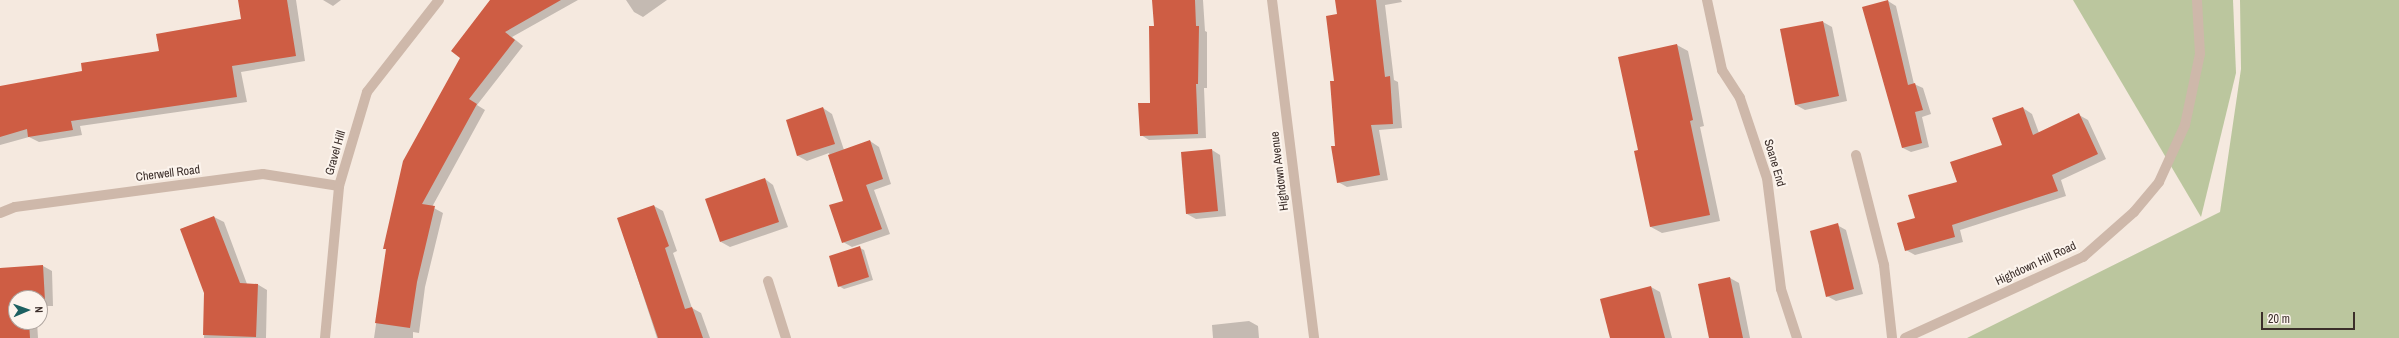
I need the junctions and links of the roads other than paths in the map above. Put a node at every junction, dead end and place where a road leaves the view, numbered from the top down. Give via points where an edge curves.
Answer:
1 (439, 0) edge
2 (1272, 0) edge
3 (1707, 0) edge
4 (2196, 0) edge
5 (1856, 155) dead end
6 (339, 186) junction
7 (0, 213) edge
8 (768, 281) dead end
9 (325, 338) edge
10 (786, 338) edge
11 (1314, 338) edge
12 (1797, 338) edge
13 (1892, 338) edge
14 (1905, 338) edge

1 - 6 street, Gravel Hill via 367,92
2 - 11 street, Highdown Avenue
3 - 12 street, Soane End via 1722,70 1740,98 1768,178 1781,289
4 - 14 street, Highdown Hill Road via 2200,54 2185,126 2159,182 2134,212 2083,257
5 - 13 street via 1884,265
6 - 7 street, Cherwell Road via 263,174 16,207
6 - 9 street, Gravel Hill
8 - 10 street

